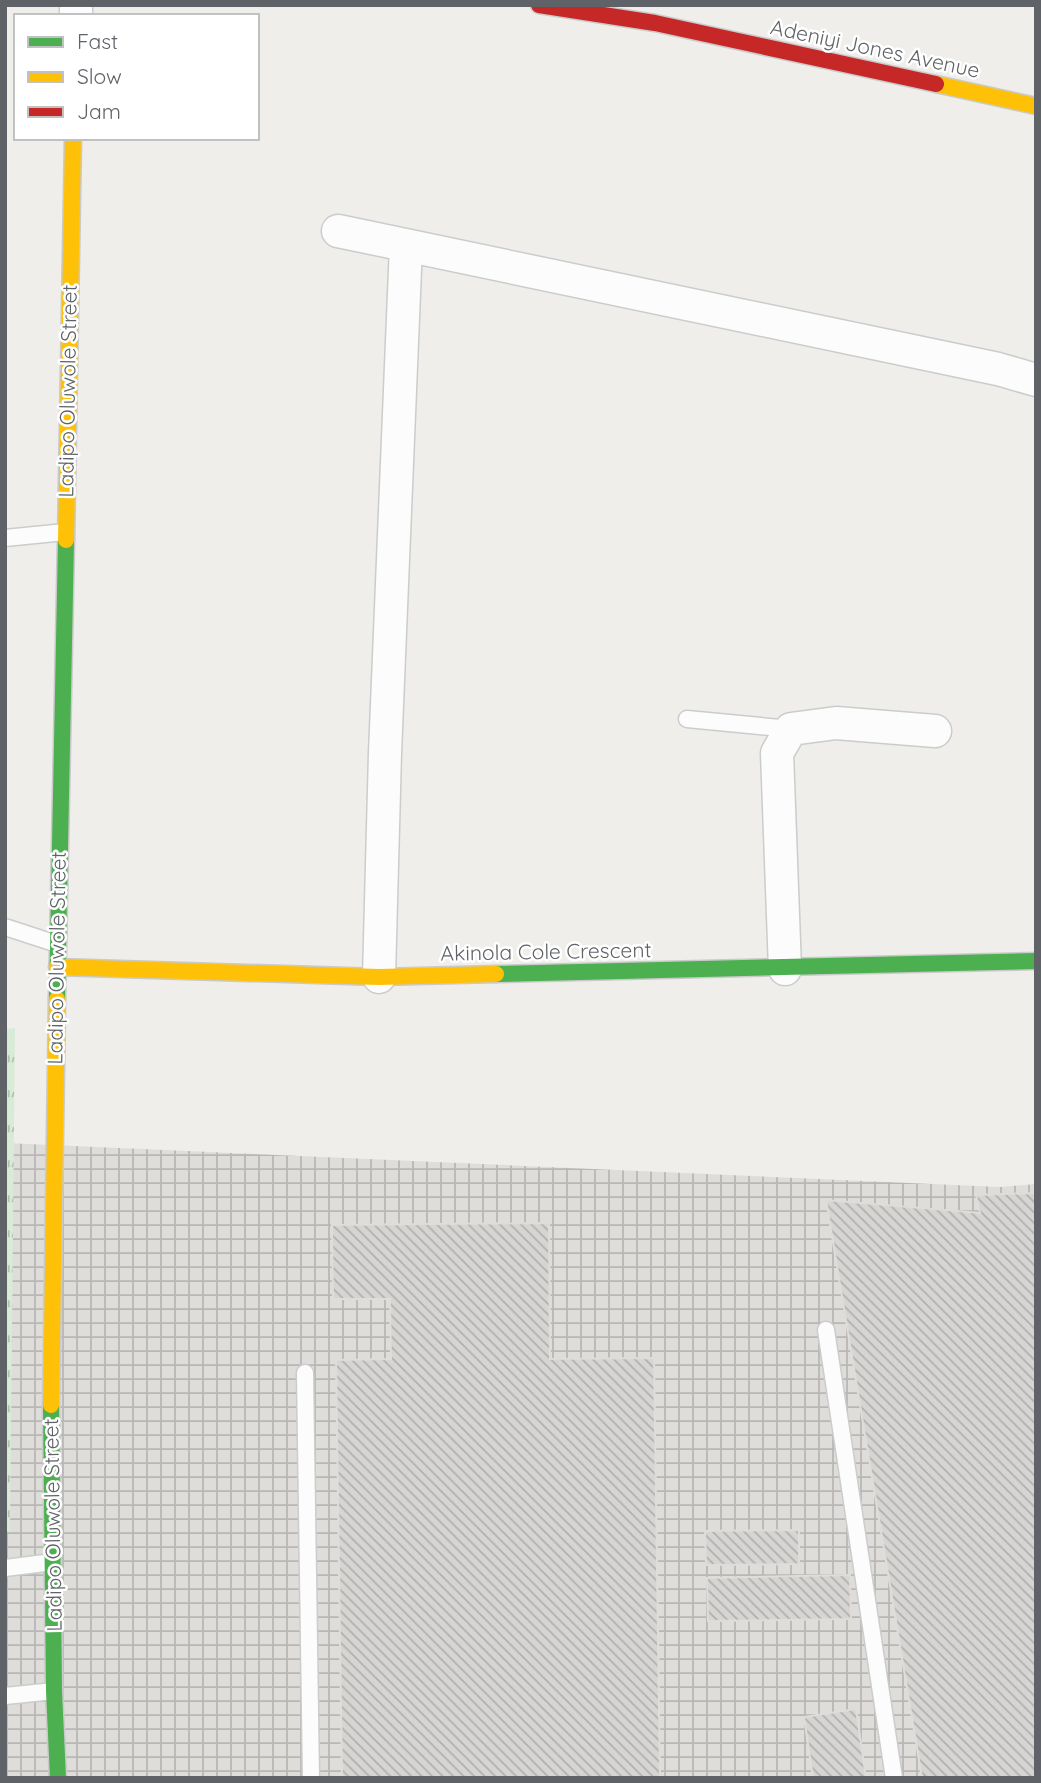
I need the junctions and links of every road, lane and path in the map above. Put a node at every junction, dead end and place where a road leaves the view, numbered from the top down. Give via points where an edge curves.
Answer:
1 (540, 5) edge
2 (657, 14) edge
3 (1036, 106) edge
4 (73, 140) edge
5 (338, 230) dead end
6 (406, 245) junction
7 (1036, 380) edge
8 (65, 532) junction
9 (5, 538) edge
10 (687, 719) dead end
11 (791, 729) junction
12 (935, 731) dead end
13 (5, 927) edge
14 (57, 944) junction
15 (1036, 961) edge
16 (57, 967) junction
17 (785, 969) junction
18 (379, 977) junction
19 (826, 1329) dead end
20 (305, 1373) dead end
21 (53, 1562) junction
22 (5, 1568) edge
23 (54, 1691) junction
24 (5, 1696) edge
25 (58, 1778) edge
26 (312, 1778) edge
27 (894, 1778) edge

1 - 2 street, Adeniyi Jones Avenue
2 - 3 street, Adeniyi Jones Avenue
4 - 8 street, Ladipo Oluwole Street
5 - 6 street
6 - 7 street
6 - 18 street
8 - 9 lane
8 - 14 street, Ladipo Oluwole Street
10 - 11 lane
11 - 12 street via 836,723
11 - 17 street via 777,753
13 - 14 lane
14 - 16 street, Ladipo Oluwole Street
15 - 17 street, Akinola Cole Crescent
16 - 18 street, Akinola Cole Crescent
16 - 21 street, Ladipo Oluwole Street
17 - 18 street, Akinola Cole Crescent
19 - 27 lane
20 - 26 lane
21 - 22 lane
21 - 23 street, Ladipo Oluwole Street
23 - 24 lane
23 - 25 street, Ladipo Oluwole Street

